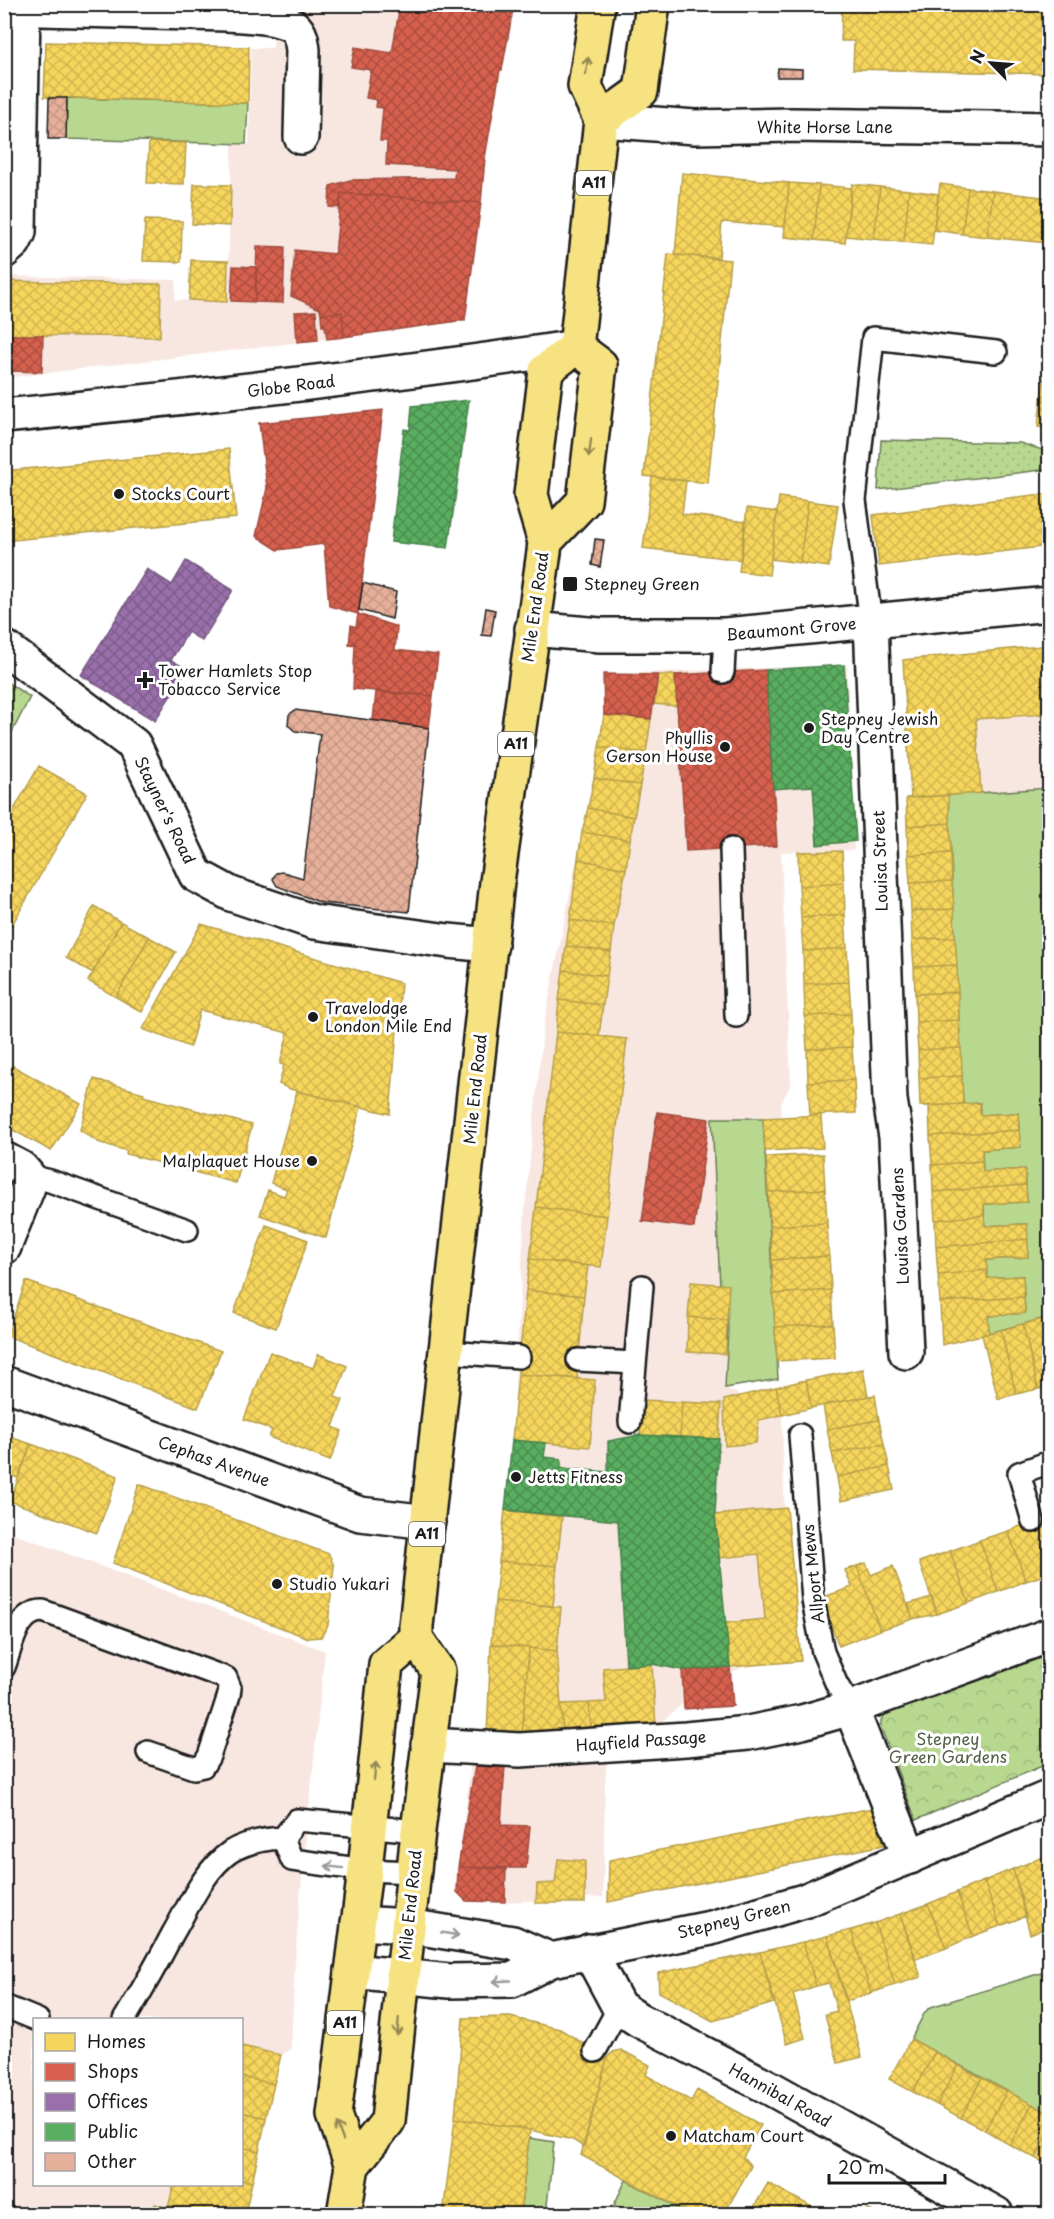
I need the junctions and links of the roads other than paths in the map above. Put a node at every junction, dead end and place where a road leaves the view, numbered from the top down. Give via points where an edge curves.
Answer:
1 (598, 4) edge
2 (653, 4) edge
3 (14, 9) edge
4 (601, 120) junction
5 (1050, 129) edge
6 (301, 137) dead end
7 (4, 251) edge
8 (576, 347) junction
9 (996, 352) dead end
10 (4, 417) edge
11 (545, 542) junction
12 (1050, 604) edge
13 (871, 622) junction
14 (532, 629) junction
15 (725, 635) junction
16 (4, 647) edge
17 (723, 672) dead end
18 (731, 849) dead end
19 (491, 945) junction
20 (736, 1016) dead end
21 (890, 1100) joint
22 (16, 1167) edge
23 (187, 1230) dead end
24 (4, 1247) edge
25 (642, 1286) dead end
26 (446, 1352) junction
27 (906, 1352) dead end
28 (519, 1357) dead end
29 (578, 1360) dead end
30 (635, 1363) junction
31 (4, 1383) edge
32 (630, 1422) dead end
33 (800, 1434) dead end
34 (1050, 1462) edge
35 (1033, 1521) dead end
36 (428, 1522) junction
37 (1050, 1635) edge
38 (416, 1638) junction
39 (4, 1667) edge
40 (851, 1708) junction
41 (428, 1745) junction
42 (148, 1752) dead end
43 (1050, 1797) edge
44 (369, 1828) junction
45 (418, 1831) junction
46 (282, 1839) junction
47 (910, 1857) junction
48 (365, 1870) junction
49 (413, 1872) junction
50 (358, 1923) junction
51 (408, 1926) junction
52 (589, 1951) junction
53 (551, 1960) junction
54 (352, 1971) junction
55 (402, 1976) junction
56 (4, 2006) edge
57 (619, 2007) junction
58 (35, 2018) edge
59 (125, 2018) edge
60 (595, 2051) dead end
61 (352, 2166) junction
62 (344, 2214) edge
63 (996, 2214) edge

4 -> 1 highway via 585,86
2 - 4 highway via 641,90
3 - 6 street via 249,15 285,23 301,36 303,50
3 - 7 street via 19,232
4 - 5 street, White Horse Lane via 695,127
4 - 8 highway, A11
8 - 10 street, Globe Road via 277,388
8 - 11 highway, Mile End Road / A11 via 546,370 531,495
8 -> 11 highway, Mile End Road via 600,365 584,501
9 - 13 lane via 873,338 855,500
11 - 14 highway, Mile End Road / A11
12 - 13 street, Beaumont Grove
13 - 15 street, Beaumont Grove
13 - 21 street, Louisa Street
14 - 15 street, Beaumont Grove via 600,635
14 - 19 highway, Mile End Road / A11
15 - 17 lane
16 - 19 street, Stayner's Road via 134,745 196,875 231,894 314,922
18 - 20 lane
19 - 26 highway, Mile End Road / A11
21 - 27 street, Louisa Gardens via 896,1137
22 - 23 lane
22 - 24 street via 27,1187
25 - 30 lane
26 - 28 lane
26 - 36 highway, Mile End Road / A11
29 - 30 lane
30 - 32 lane
31 - 36 street, Cephas Avenue via 360,1514
33 - 40 lane, Allport Mews via 813,1600 823,1652
34 - 35 lane via 1019,1473
36 - 38 highway, Mile End Road / A11
37 - 40 street
38 - 41 highway, Mile End Road / A11 via 438,1671
44 -> 38 highway, Mile End Road / A11 via 386,1665
39 - 42 lane via 18,1626 30,1613 43,1611 226,1678 229,1695 203,1766 194,1768
40 - 41 street, Hayfield Passage via 802,1722 686,1739 520,1750
40 - 47 street
41 - 45 highway, Mile End Road / A11
43 - 47 street, Stepney Green
44 - 45 lane
44 - 46 lane via 297,1820
44 - 48 highway, Mile End Road / A11
45 - 49 highway, Mile End Road / A11
48 -> 46 lane via 292,1860
46 - 59 lane via 263,1839 240,1847 217,1864
47 - 52 street, Stepney Green via 794,1904 711,1928
48 - 49 lane
48 - 50 highway, Mile End Road / A11
49 - 51 highway, Mile End Road / A11
50 - 51 street
50 - 54 highway, Mile End Road / A11
51 -> 53 street via 513,1943
51 - 55 highway, Mile End Road / A11
52 - 53 street, Stepney Green
52 - 57 street, Hannibal Road
53 -> 55 street, Stepney Green via 512,1980 472,1982
54 - 55 street, Stepney Green
61 -> 54 highway, Mile End Road / A11 via 334,2115
55 -> 61 highway, Mile End Road / A11 via 388,2121
56 - 58 lane
57 - 60 lane
57 - 63 street, Hannibal Road
61 - 62 highway, Mile End Road / A11

